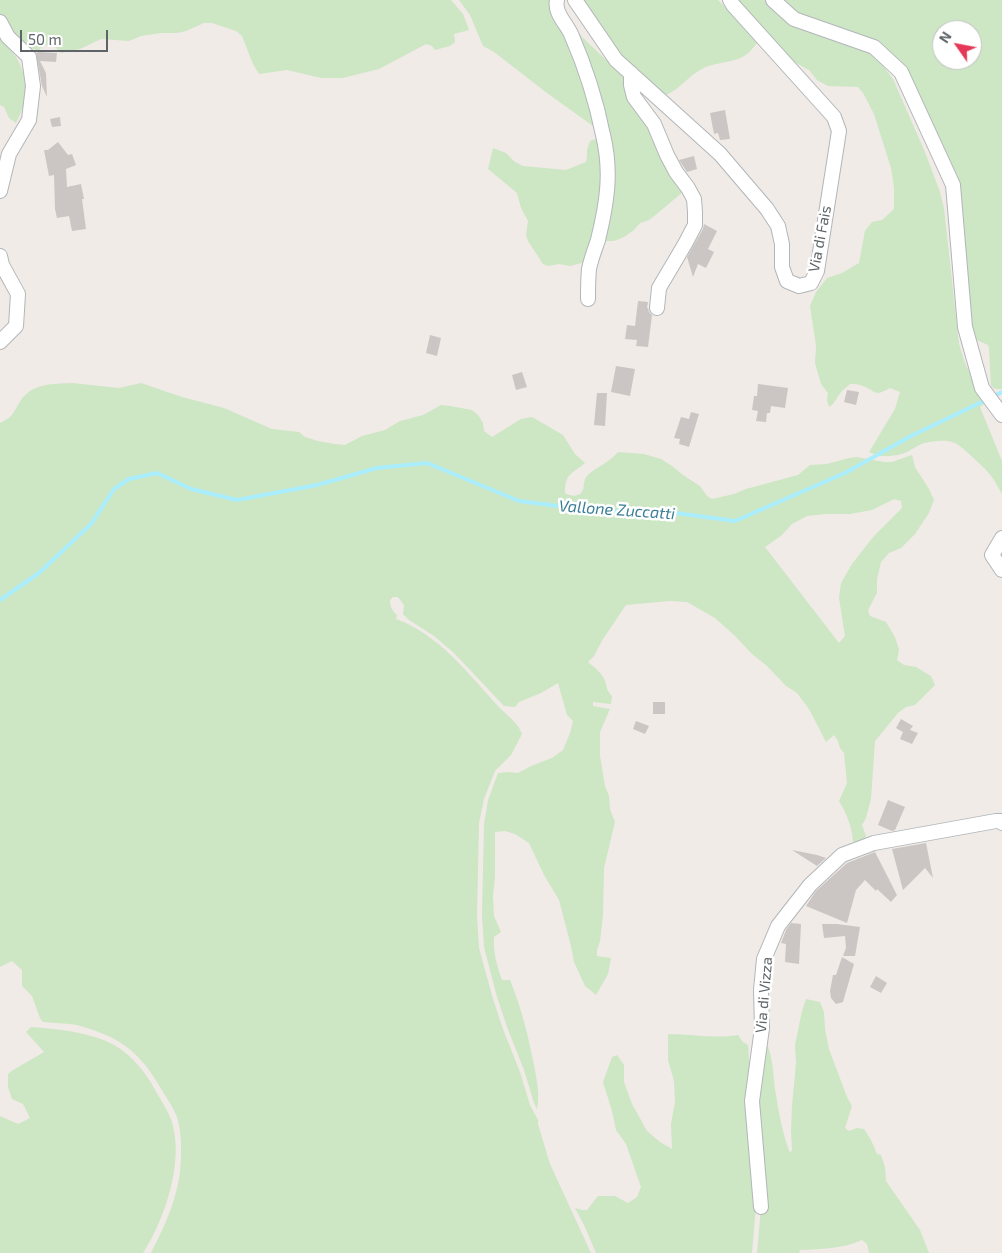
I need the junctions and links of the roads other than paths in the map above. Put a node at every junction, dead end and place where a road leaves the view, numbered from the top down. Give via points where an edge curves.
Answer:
1 (557, 0) edge
2 (575, 0) edge
3 (730, 0) edge
4 (773, 0) edge
5 (0, 22) edge
6 (631, 74) junction
7 (0, 191) edge
8 (0, 256) edge
9 (588, 300) dead end
10 (656, 308) dead end
11 (0, 342) edge
12 (998, 410) edge
13 (1002, 538) edge
14 (1002, 570) edge
15 (1002, 823) edge
16 (761, 1207) dead end

1 - 9 street via 557,11 571,34 591,86 604,136 607,201 590,268
2 - 6 street, Via di Fais via 616,60
3 - 6 street, Via di Fais via 834,117 839,131 817,271 811,283 799,286 787,281 782,267 778,226 766,209 720,154
4 - 12 street via 794,18 874,47 901,72 953,185 964,327 983,390
5 - 7 street via 8,37 29,58 33,86 29,120 9,154
6 - 10 street via 634,97 654,124 676,172 694,199 695,225 659,288
8 - 11 street via 18,294 16,326
13 - 14 street via 992,555
15 - 16 street, Via di Vizza via 996,821 874,843 842,855 810,885 778,926 764,960 762,1028 752,1101

